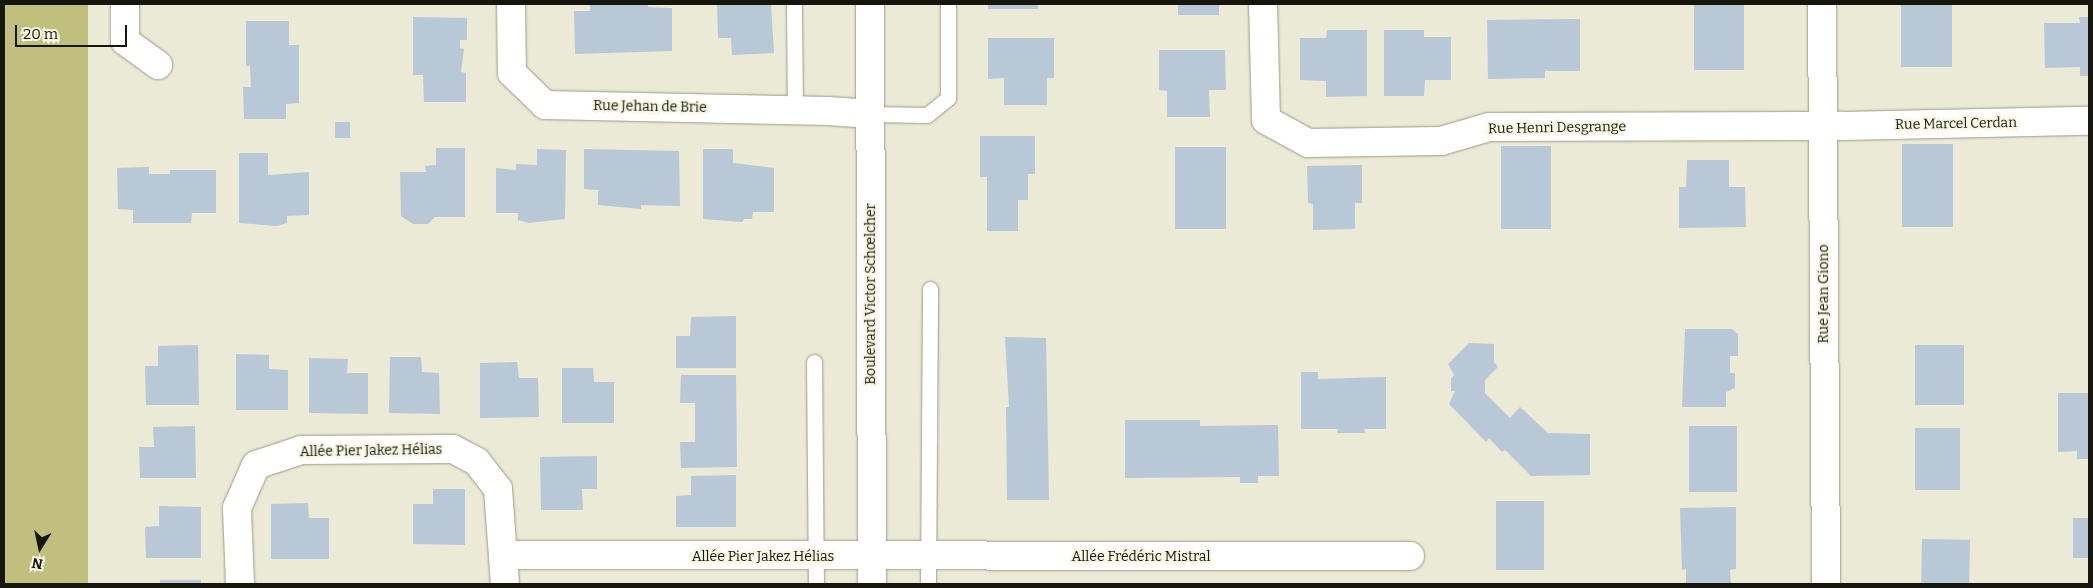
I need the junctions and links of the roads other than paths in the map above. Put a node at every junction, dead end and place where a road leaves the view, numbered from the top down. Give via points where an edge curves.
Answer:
1 (125, 4) edge
2 (511, 4) edge
3 (794, 4) edge
4 (870, 4) edge
5 (948, 4) edge
6 (1263, 4) edge
7 (1822, 4) edge
8 (158, 65) dead end
9 (795, 110) junction
10 (871, 114) junction
11 (2089, 121) edge
12 (1823, 126) junction
13 (930, 289) dead end
14 (814, 362) dead end
15 (505, 556) junction
16 (816, 556) junction
17 (1410, 556) dead end
18 (871, 557) junction
19 (928, 571) edge
20 (240, 584) edge
21 (505, 584) edge
22 (816, 584) edge
23 (872, 584) edge
24 (1826, 584) edge

1 - 8 street via 125,41
2 - 9 street, Rue Jehan de Brie via 512,73 545,105
3 - 9 lane
4 - 10 street, Boulevard Victor Schœlcher
5 - 10 lane via 948,98 927,115
6 - 12 street, Rue Henri Desgrange via 1266,120 1308,143 1441,141 1489,127
7 - 12 street, Rue Jean Giono
9 - 10 street, Rue Jehan de Brie
10 - 18 street, Boulevard Victor Schœlcher
11 - 12 street, Rue Marcel Cerdan
12 - 24 street, Rue Jean Giono
13 - 19 lane
14 - 16 lane
15 - 16 street, Allée Pier Jakez Hélias
15 - 20 street, Allée Pier Jakez Hélias via 498,489 477,462 453,449 301,450 256,465 237,508
15 - 21 street, Allée Pier Jakez Hélias
16 - 18 street, Allée Pier Jakez Hélias
16 - 22 lane
17 - 19 street, Allée Frédéric Mistral
18 - 19 street, Allée Frédéric Mistral
18 - 23 street, Boulevard Victor Schœlcher

